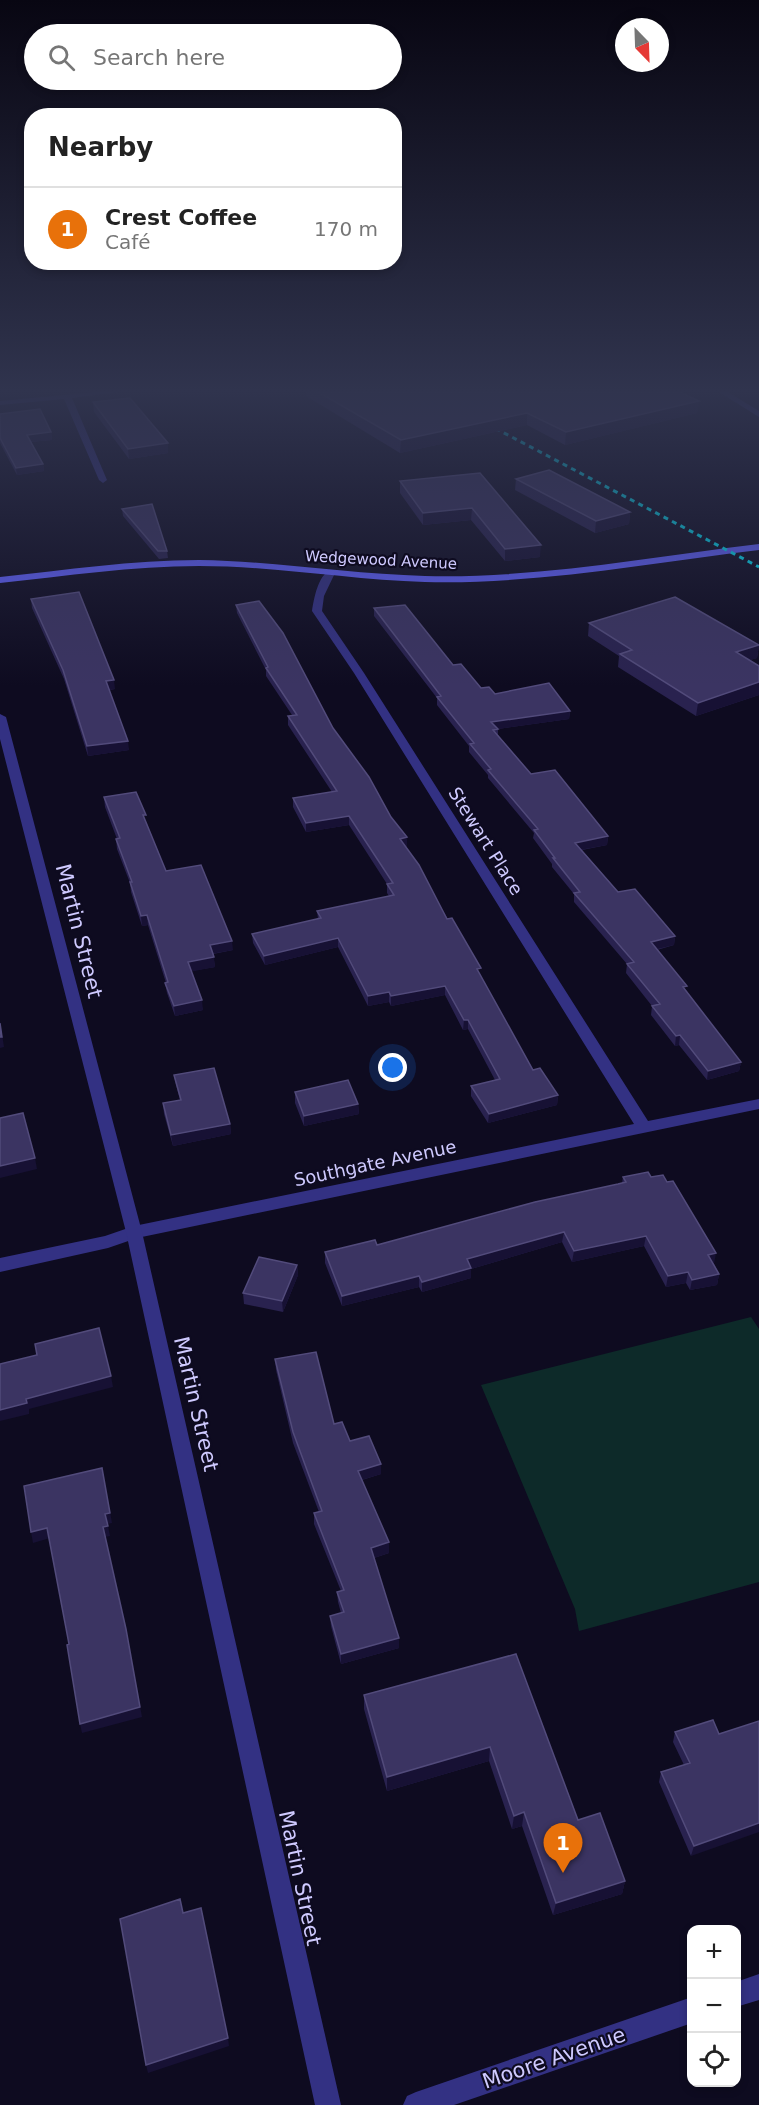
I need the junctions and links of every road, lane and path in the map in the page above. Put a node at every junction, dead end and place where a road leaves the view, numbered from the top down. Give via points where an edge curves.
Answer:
1 (759, 547) edge
2 (330, 573) junction
3 (0, 580) edge
4 (0, 717) edge
5 (759, 1104) edge
6 (644, 1127) junction
7 (134, 1232) junction
8 (0, 1265) edge
9 (759, 1987) edge
10 (741, 1993) edge
11 (687, 2012) edge
12 (328, 2105) edge
13 (416, 2105) edge

1 - 2 main road, Wedgewood Avenue via 484,578
2 - 3 main road, Wedgewood Avenue via 200,563 140,565
2 - 6 street, Stewart Place via 317,610
4 - 7 street, Martin Street
5 - 6 street, Southgate Avenue
6 - 7 street, Southgate Avenue
7 - 8 street, Southgate Avenue via 108,1242
7 - 12 street, Martin Street
9 - 10 street
11 - 13 street, Moore Avenue

